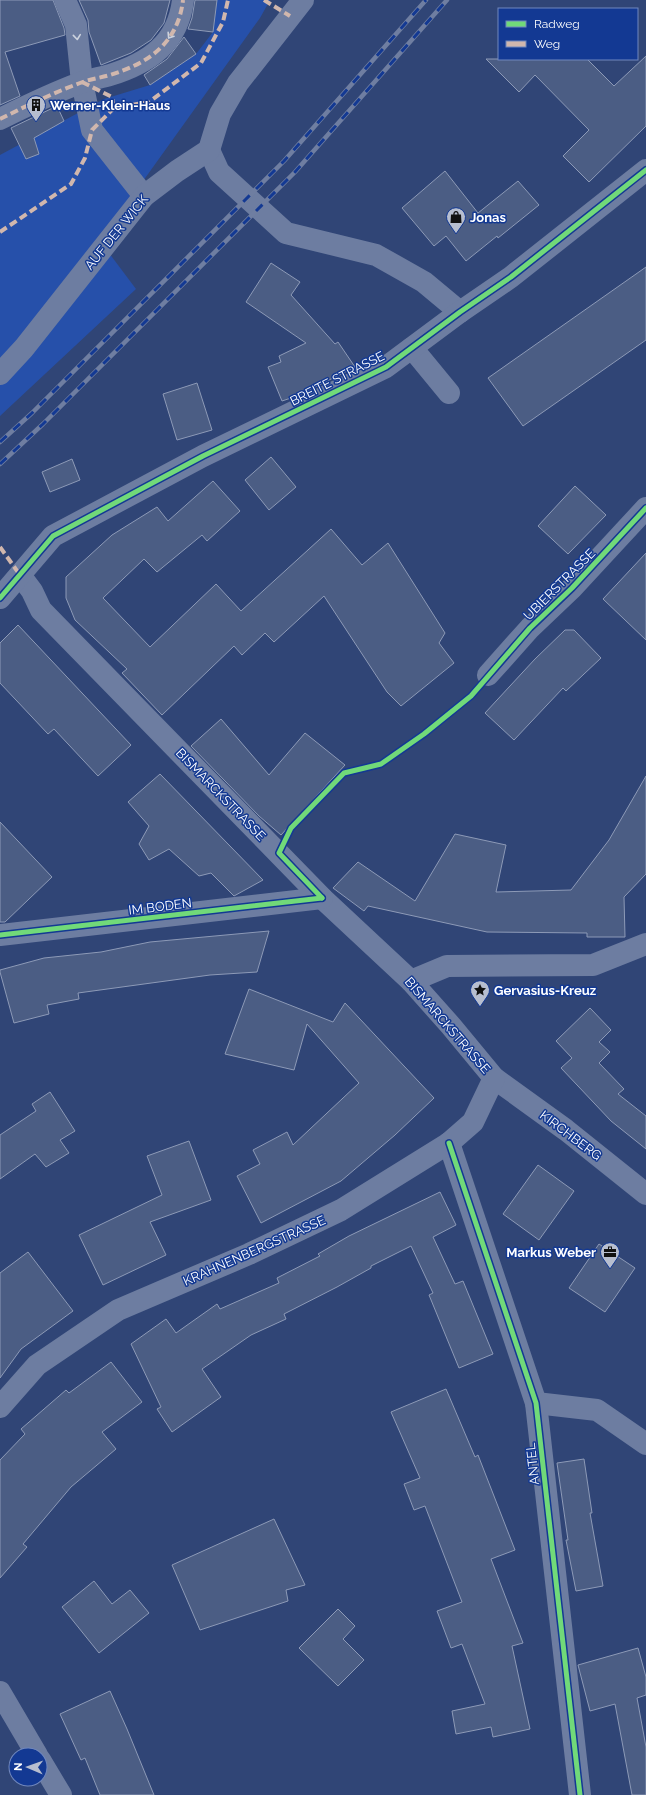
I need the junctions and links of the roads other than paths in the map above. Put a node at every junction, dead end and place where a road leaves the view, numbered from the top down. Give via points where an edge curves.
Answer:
1 (65, 0) edge
2 (183, 0) edge
3 (302, 0) edge
4 (82, 82) junction
5 (0, 119) edge
6 (209, 150) junction
7 (645, 173) edge
8 (144, 196) junction
9 (460, 312) junction
10 (412, 348) junction
11 (0, 374) edge
12 (449, 393) dead end
13 (646, 508) edge
14 (20, 575) junction
15 (0, 598) edge
16 (488, 675) dead end
17 (322, 898) junction
18 (0, 935) edge
19 (646, 944) edge
20 (410, 981) junction
21 (494, 1078) junction
22 (449, 1143) junction
23 (646, 1194) edge
24 (536, 1403) junction
25 (0, 1407) edge
26 (646, 1444) edge
27 (0, 1692) edge
28 (32, 1747) edge
29 (48, 1773) edge
30 (61, 1795) edge
31 (580, 1795) edge

1 -> 4 street via 76,24
2 -> 4 street via 182,13 171,38 152,56 131,68
3 - 6 street via 238,83 220,114
4 - 5 street via 39,99
4 - 8 street via 92,130
6 - 8 street, AUF DER WICK
6 - 9 street via 219,172 286,233 376,255 424,282
7 - 9 street, BREITE STRASSE via 511,277
8 - 11 street, AUF DER WICK via 24,348
9 - 10 street, BREITE STRASSE
10 - 12 street
10 - 14 street, BREITE STRASSE via 386,367 203,456 54,536
13 - 16 street, UBIERSTRASSE
14 - 15 street, BREITE STRASSE
14 - 17 street, BISMARCKSTRASSE via 32,591 41,610
17 - 18 street, IM BODEN
17 - 20 street, BISMARCKSTRASSE
19 - 20 street via 593,965 447,966
20 - 21 street, BISMARCKSTRASSE
21 - 22 street, KRAHNENBERGSTRASSE via 473,1122
21 - 23 street, KIRCHBERG via 566,1130
22 - 24 street, ANTEL
22 - 25 street, KRAHNENBERGSTRASSE via 341,1210 248,1254 118,1310 37,1364
24 - 26 street via 597,1410
24 - 31 street, ANTEL
27 - 28 street
29 - 30 street

